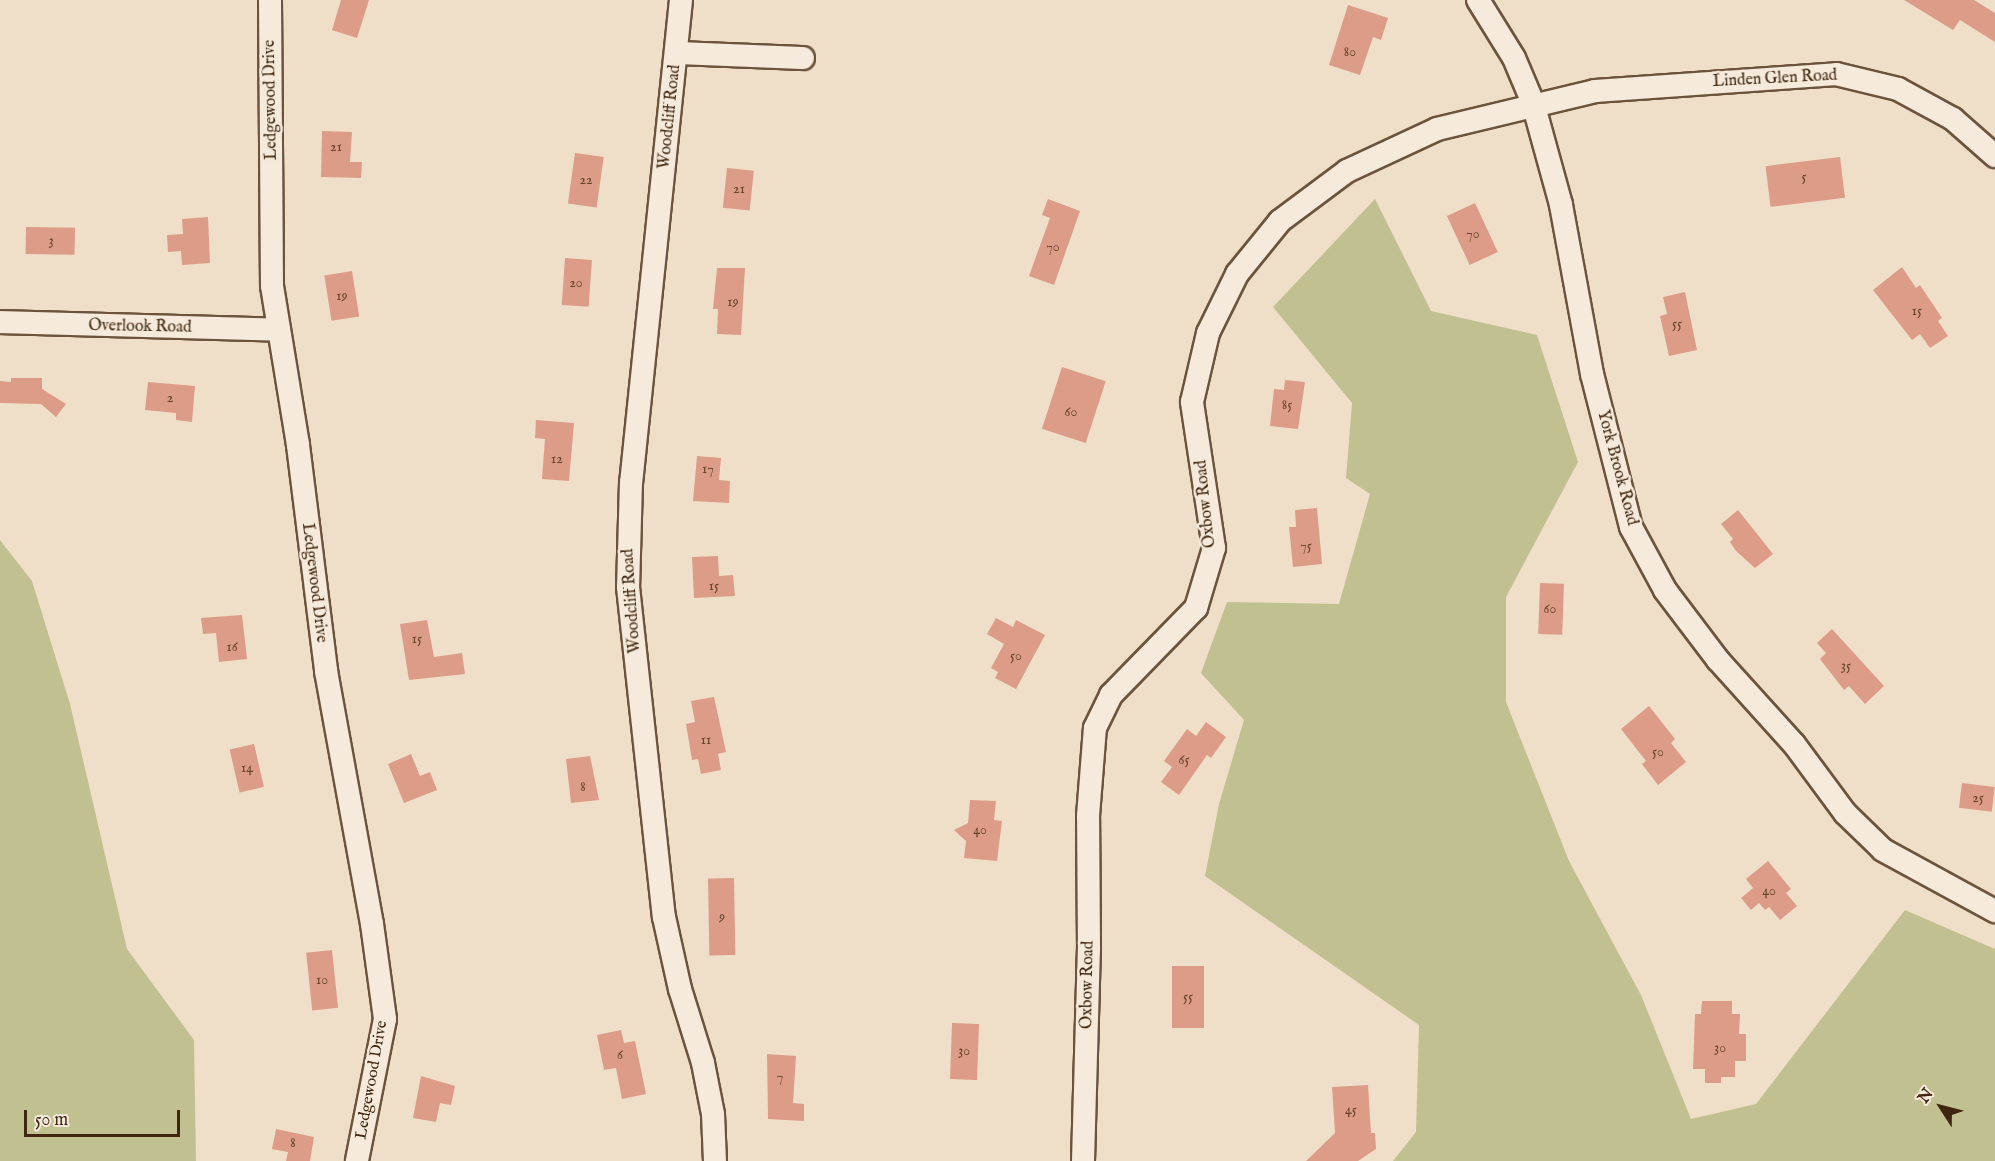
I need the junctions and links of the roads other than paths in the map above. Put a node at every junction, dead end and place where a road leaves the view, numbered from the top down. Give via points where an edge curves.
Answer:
1 (270, 0) edge
2 (681, 0) edge
3 (1478, 0) edge
4 (676, 53) junction
5 (803, 58) dead end
6 (1533, 103) junction
7 (1995, 156) edge
8 (0, 322) edge
9 (279, 330) junction
10 (1995, 912) edge
11 (357, 1161) edge
12 (715, 1161) edge
13 (1083, 1161) edge

1 - 9 street, Ledgewood Drive via 272,286
2 - 4 street, Woodcliff Road
3 - 6 street, York Brook Road via 1514,58
4 - 5 street
4 - 12 street, Woodcliff Road via 631,482 628,587 664,917 680,989 703,1063
6 - 7 street, Linden Glen Road via 1595,91 1836,74 1898,89 1953,119
6 - 10 street, York Brook Road via 1561,205 1592,375 1631,527 1665,590 1718,660 1794,744 1845,813 1883,850
6 - 13 street, Oxbow Road via 1437,129 1347,171 1280,221 1238,274 1208,333 1192,402 1214,548 1196,608 1111,695 1095,728 1088,816
8 - 9 street, Overlook Road
9 - 11 street, Ledgewood Drive via 298,445 326,671 372,924 385,1019

